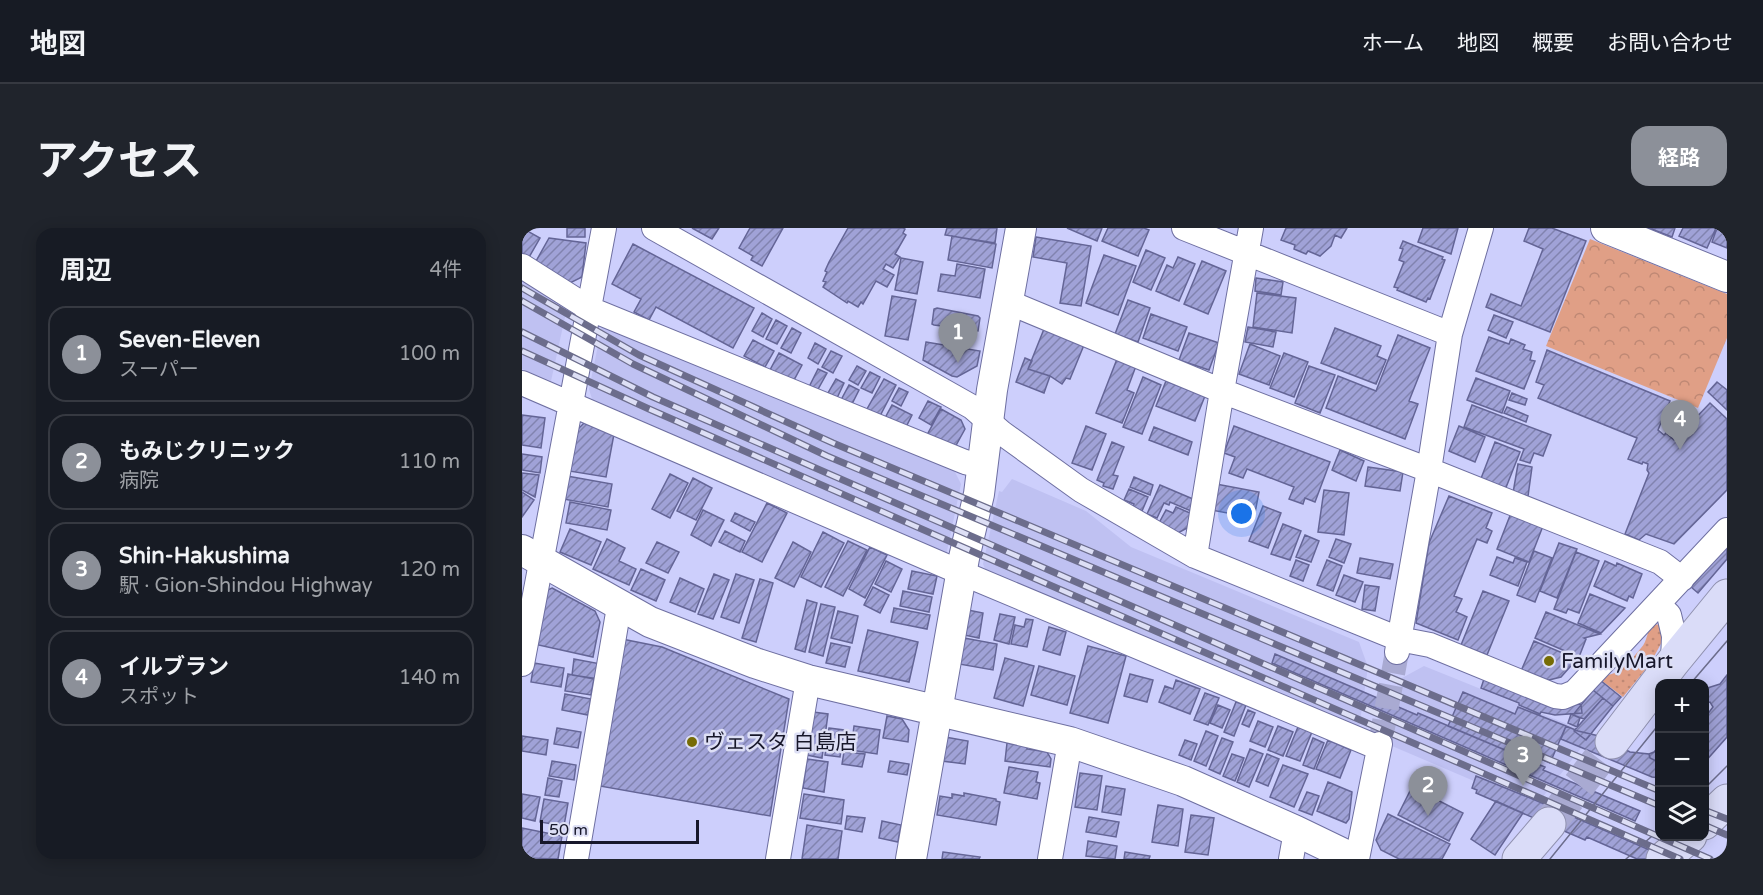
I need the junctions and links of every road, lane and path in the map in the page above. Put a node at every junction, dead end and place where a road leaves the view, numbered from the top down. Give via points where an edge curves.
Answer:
1 (604, 228) edge
2 (654, 228) edge
3 (1021, 228) edge
4 (1184, 228) edge
5 (1251, 228) edge
6 (1481, 228) edge
7 (1606, 228) edge
8 (1246, 253) junction
9 (522, 266) edge
10 (1727, 277) edge
11 (1007, 304) junction
12 (590, 309) junction
13 (1450, 334) junction
14 (522, 383) edge
15 (1222, 391) junction
16 (572, 404) junction
17 (988, 420) junction
18 (982, 466) junction
19 (1429, 470) junction
20 (1727, 530) edge
21 (1195, 556) junction
22 (532, 557) edge
23 (962, 573) junction
24 (1682, 579) junction
25 (1727, 596) edge
26 (1658, 604) junction
27 (619, 607) junction
28 (1398, 645) junction
29 (1673, 662) junction
30 (522, 664) edge
31 (808, 680) junction
32 (938, 710) junction
33 (1070, 742) junction
34 (1612, 742) tunnel mouth
35 (1727, 801) edge
36 (1709, 818) edge
37 (1549, 824) tunnel mouth
38 (1685, 841) edge
39 (1293, 845) edge
40 (576, 859) edge
41 (778, 859) edge
42 (910, 859) edge
43 (1050, 859) edge
44 (1355, 859) edge
45 (1519, 859) edge
46 (1663, 859) edge

1 - 12 street
2 - 17 street via 972,407
3 - 11 street
4 - 8 street
5 - 8 street
6 - 13 street
7 - 10 street
8 - 13 street
8 - 15 street
9 - 12 street
11 - 15 street
11 - 17 street
12 - 16 street
12 - 18 street
13 - 19 street
14 - 16 street
15 - 19 street
15 - 21 street
16 - 22 street
16 - 23 street
17 - 18 street
17 - 21 street via 1081,490
18 - 23 street
19 - 24 street via 1660,562
19 - 28 street
20 - 24 street
21 - 28 street
22 - 27 street
22 - 30 street
23 - 32 street
23 - 44 street via 1379,746
24 - 26 street
25 - 29 highway
26 - 28 street via 1575,692 1563,697 1430,645
26 - 29 street via 1669,615 1674,636
27 - 31 street via 755,663
27 - 40 street
29 - 34 highway
31 - 32 street
31 - 41 street
32 - 33 street
32 - 42 street
33 - 39 street via 1183,782
33 - 43 street
35 - 36 highway
37 - 45 highway
38 - 46 highway
39 - 44 street

